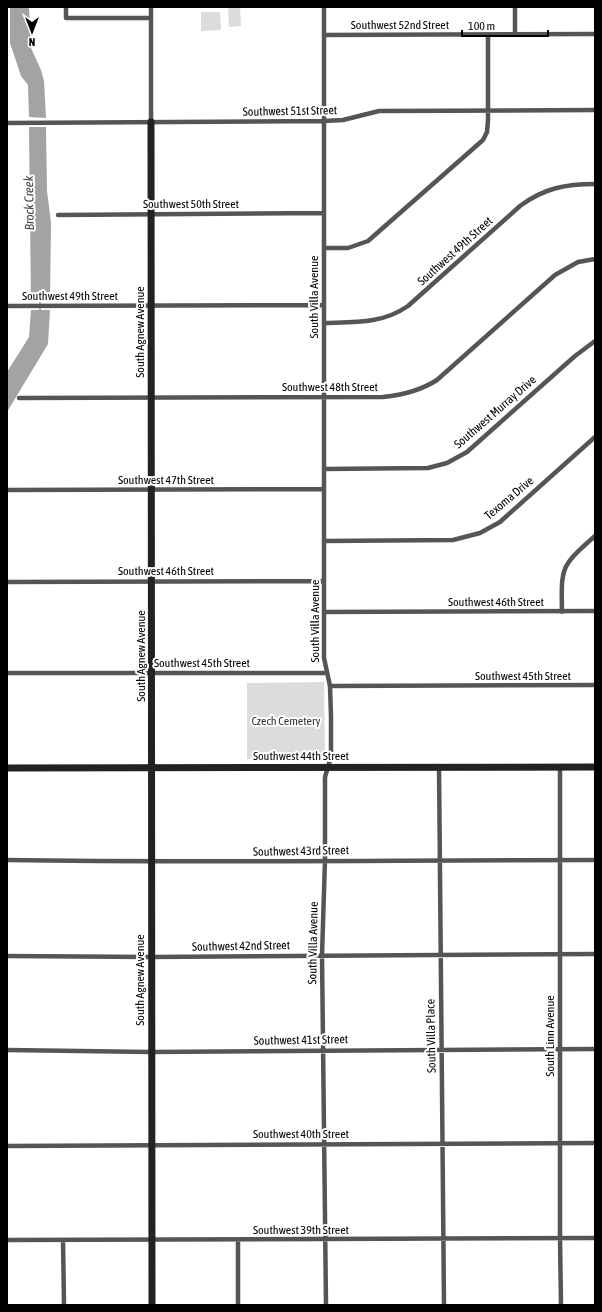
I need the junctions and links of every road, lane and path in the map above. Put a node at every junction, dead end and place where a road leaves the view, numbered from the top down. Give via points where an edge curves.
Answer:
1 (66, 7) edge
2 (151, 7) edge
3 (324, 7) edge
4 (515, 7) edge
5 (151, 18) junction
6 (515, 34) junction
7 (595, 34) edge
8 (324, 35) junction
9 (488, 35) junction
10 (488, 110) junction
11 (595, 110) edge
12 (324, 121) junction
13 (151, 122) junction
14 (7, 123) edge
15 (595, 184) edge
16 (324, 213) junction
17 (151, 214) junction
18 (58, 215) dead end
19 (324, 248) junction
20 (595, 259) edge
21 (324, 305) junction
22 (7, 306) edge
23 (151, 306) junction
24 (324, 322) junction
25 (595, 342) edge
26 (324, 397) junction
27 (19, 398) dead end
28 (151, 398) junction
29 (595, 437) edge
30 (324, 469) junction
31 (324, 489) junction
32 (7, 490) edge
33 (151, 490) junction
34 (595, 536) edge
35 (325, 541) junction
36 (324, 581) junction
37 (7, 582) edge
38 (152, 582) junction
39 (324, 612) junction
40 (562, 612) junction
41 (595, 612) edge
42 (7, 673) edge
43 (151, 673) junction
44 (326, 673) junction
45 (330, 686) junction
46 (595, 686) edge
47 (439, 766) junction
48 (152, 767) junction
49 (328, 767) junction
50 (560, 767) junction
51 (595, 767) edge
52 (7, 768) edge
53 (441, 859) junction
54 (7, 860) edge
55 (325, 860) junction
56 (559, 860) junction
57 (595, 860) edge
58 (151, 863) junction
59 (560, 954) junction
60 (595, 954) edge
61 (322, 955) junction
62 (440, 955) junction
63 (7, 956) edge
64 (151, 957) junction
65 (442, 1049) junction
66 (560, 1049) junction
67 (595, 1049) edge
68 (7, 1050) edge
69 (322, 1050) junction
70 (151, 1052) junction
71 (560, 1142) junction
72 (595, 1143) edge
73 (323, 1144) junction
74 (441, 1144) junction
75 (7, 1146) edge
76 (151, 1146) junction
77 (560, 1238) junction
78 (595, 1238) edge
79 (443, 1239) junction
80 (7, 1240) edge
81 (63, 1240) junction
82 (238, 1240) junction
83 (325, 1240) junction
84 (151, 1241) junction
85 (64, 1305) edge
86 (152, 1305) edge
87 (238, 1305) edge
88 (326, 1305) edge
89 (444, 1305) edge
90 (562, 1305) edge

1 - 5 street via 66,18
2 - 5 street, South Agnew Avenue
3 - 8 street, South Villa Avenue
4 - 6 street
5 - 13 street, South Agnew Avenue
6 - 7 street, Southwest 52nd Street
6 - 9 street, Southwest 52nd Street
8 - 9 street, Southwest 52nd Street
8 - 12 street, South Villa Avenue
9 - 10 street
10 - 11 street, Southwest 51st Street
10 - 12 street, Southwest 51st Street via 378,111 343,120
10 - 19 street via 487,132 481,142 374,237 356,246
12 - 13 street, Southwest 51st Street
12 - 16 street, South Villa Avenue
13 - 14 street, Southwest 51st Street
13 - 17 street, South Agnew Avenue
15 - 24 street, Southwest 49th Street via 560,186 535,195 400,312 370,322
16 - 17 street, Southwest 50th Street
16 - 19 street, South Villa Avenue
17 - 18 street, Southwest 50th Street
17 - 23 street, South Agnew Avenue
19 - 21 street, South Villa Avenue
20 - 26 street, Southwest 48th Street via 578,262 555,275 429,385 413,392 393,396
21 - 23 street, Southwest 49th Street
21 - 24 street, South Villa Avenue
22 - 23 street, Southwest 49th Street
23 - 28 street, South Agnew Avenue
24 - 26 street, South Villa Avenue
25 - 30 street, Southwest Murray Drive via 575,356 467,452 447,463 418,469
26 - 28 street, Southwest 48th Street
26 - 30 street, South Villa Avenue
27 - 28 street, Southwest 48th Street
28 - 33 street, South Agnew Avenue
29 - 35 street, Texoma Drive via 500,522 480,533 453,540
30 - 31 street, South Villa Avenue
31 - 33 street, Southwest 47th Street
31 - 35 street, South Villa Avenue
32 - 33 street, Southwest 47th Street
33 - 38 street, South Agnew Avenue
34 - 40 street via 565,566 561,582
35 - 36 street, South Villa Avenue
36 - 38 street, Southwest 46th Street
36 - 39 street, South Villa Avenue
37 - 38 street, Southwest 46th Street
38 - 43 street, South Agnew Avenue
39 - 40 street, Southwest 46th Street
39 - 44 street, South Villa Avenue
40 - 41 street, Southwest 46th Street
42 - 43 street, Southwest 45th Street
43 - 44 street, Southwest 45th Street
43 - 48 street, South Agnew Avenue
44 - 45 street, South Villa Avenue
45 - 46 street, Southwest 45th Street
45 - 49 street, South Villa Avenue via 331,757
47 - 49 street, Southwest 44th Street
47 - 50 street, Southwest 44th Street
47 - 53 street, South Villa Place
48 - 49 street, Southwest 44th Street
48 - 52 street, Southwest 44th Street
48 - 58 street, South Agnew Avenue
49 - 55 street, South Villa Avenue via 325,777
50 - 51 street, Southwest 44th Street
50 - 56 street, South Linn Avenue
53 - 55 street, Southwest 43rd Street
53 - 56 street, Southwest 43rd Street
53 - 62 street, South Villa Place
54 - 58 street, Southwest 43rd Street
55 - 58 street, Southwest 43rd Street
55 - 61 street, South Villa Avenue
56 - 57 street, Southwest 43rd Street
56 - 59 street, South Linn Avenue
58 - 64 street, South Agnew Avenue
59 - 60 street, Southwest 42nd Street
59 - 62 street, Southwest 42nd Street
59 - 66 street, South Linn Avenue
61 - 62 street, Southwest 42nd Street
61 - 64 street, Southwest 42nd Street
61 - 69 street, South Villa Avenue
62 - 65 street, South Villa Place
63 - 64 street, Southwest 42nd Street
64 - 70 street, South Agnew Avenue
65 - 66 street, Southwest 41st Street
65 - 69 street, Southwest 41st Street
65 - 74 street, South Villa Place
66 - 67 street, Southwest 41st Street
66 - 71 street, South Linn Avenue
68 - 70 street, Southwest 41st Street
69 - 70 street, Southwest 41st Street
69 - 73 street, South Villa Avenue
70 - 76 street, South Agnew Avenue
71 - 72 street, Southwest 40th Street
71 - 74 street, Southwest 40th Street
71 - 77 street, South Linn Avenue
73 - 74 street, Southwest 40th Street
73 - 76 street, Southwest 40th Street
73 - 83 street, South Villa Avenue
74 - 79 street, South Villa Place
75 - 76 street, Southwest 40th Street
76 - 84 street, South Agnew Avenue
77 - 78 street, Southwest 39th Street
77 - 79 street, Southwest 39th Street
77 - 90 street, South Linn Avenue
79 - 83 street, Southwest 39th Street
79 - 89 street, South Villa Place
80 - 81 street, Southwest 39th Street
81 - 84 street, Southwest 39th Street
81 - 85 street
82 - 83 street, Southwest 39th Street
82 - 84 street, Southwest 39th Street
82 - 87 street
83 - 88 street, South Villa Avenue
84 - 86 street, South Agnew Avenue

